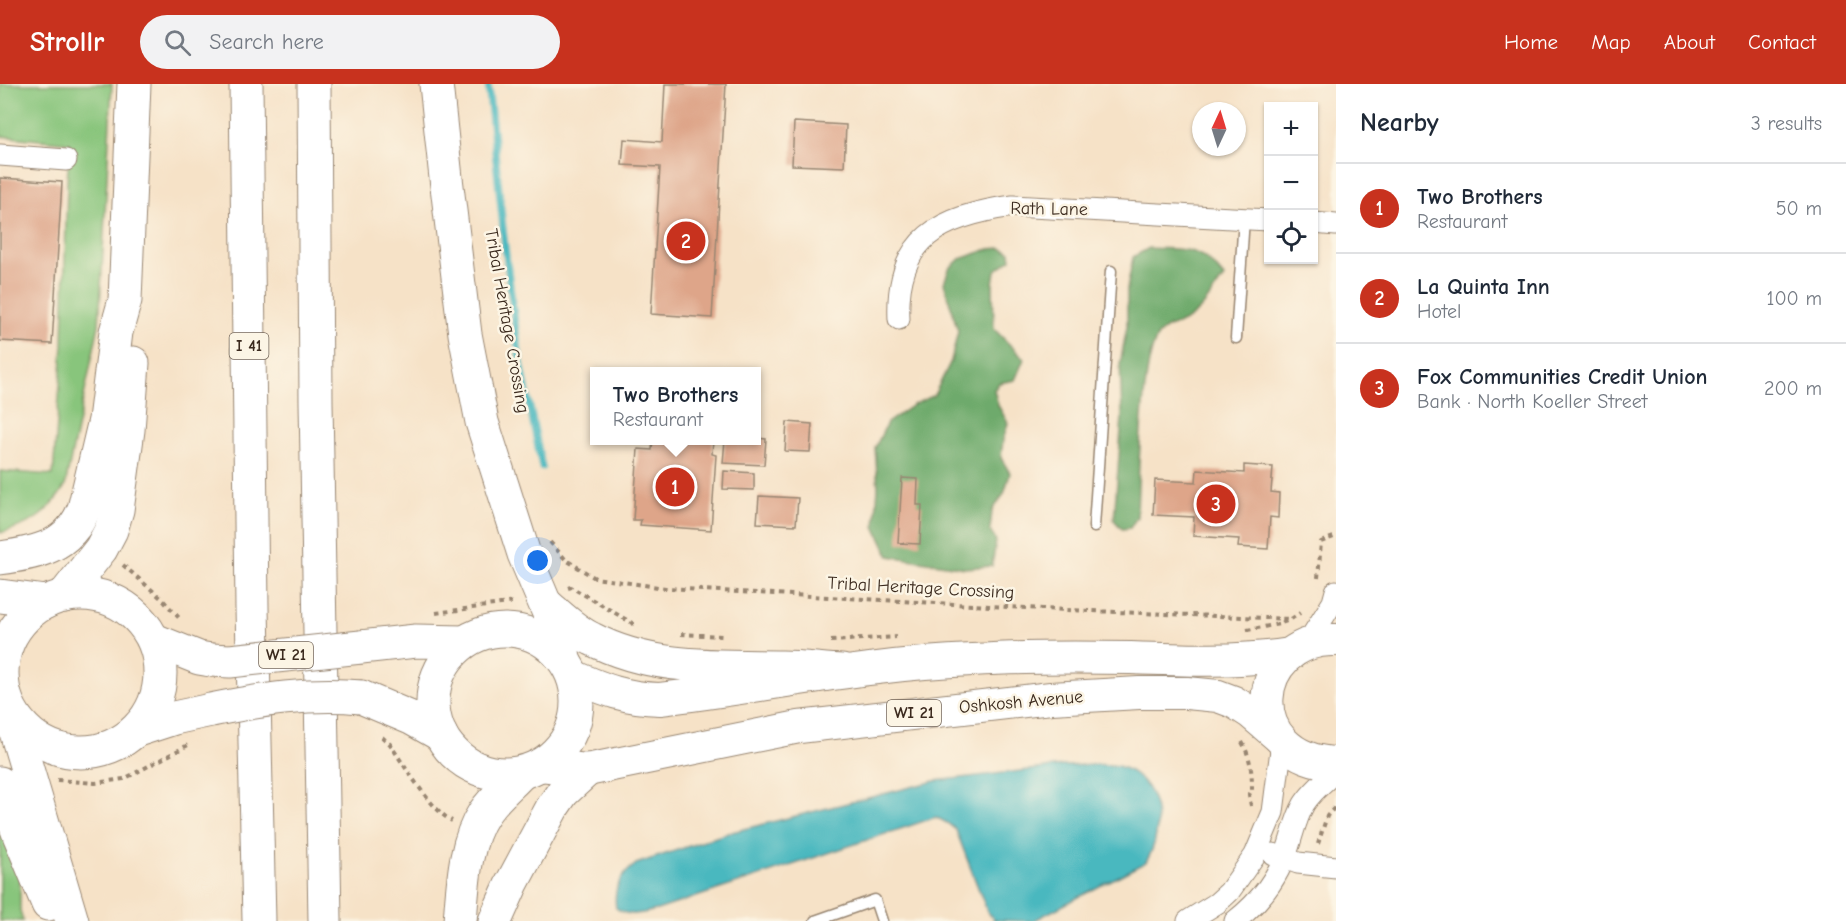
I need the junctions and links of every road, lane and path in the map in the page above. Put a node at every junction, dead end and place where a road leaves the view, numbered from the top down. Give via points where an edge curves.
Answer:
1 (134, 84) edge
2 (246, 84) edge
3 (314, 84) edge
4 (436, 84) edge
5 (0, 155) edge
6 (66, 160) dead end
7 (1244, 218) junction
8 (1264, 220) edge
9 (1318, 223) edge
10 (1336, 225) edge
11 (1111, 271) dead end
12 (125, 300) junction
13 (899, 319) dead end
14 (1236, 338) dead end
15 (1094, 527) dead end
16 (546, 536) dead end
17 (1336, 536) edge
18 (0, 558) edge
19 (121, 564) dead end
20 (1327, 587) edge
21 (0, 596) edge
22 (555, 597) junction
23 (55, 599) junction
24 (1303, 610) dead end
25 (182, 621) dead end
26 (1239, 631) dead end
27 (646, 632) dead end
28 (670, 633) dead end
29 (906, 636) dead end
30 (730, 637) dead end
31 (1295, 639) junction
32 (154, 640) junction
33 (1336, 640) edge
34 (823, 641) dead end
35 (463, 642) junction
36 (568, 668) junction
37 (842, 671) junction
38 (3, 684) edge
39 (137, 730) junction
40 (377, 732) dead end
41 (441, 735) junction
42 (1236, 736) dead end
43 (1280, 740) junction
44 (198, 741) dead end
45 (1336, 763) edge
46 (531, 769) junction
47 (587, 770) junction
48 (1336, 771) edge
49 (51, 779) dead end
50 (0, 783) edge
51 (1264, 791) dead end
52 (1336, 806) edge
53 (462, 823) dead end
54 (1259, 848) junction
55 (1284, 859) junction
56 (1314, 866) junction
57 (1336, 867) edge
58 (55, 921) edge
59 (72, 921) edge
60 (259, 921) edge
61 (325, 921) edge
62 (460, 921) edge
63 (495, 921) edge
64 (815, 921) edge
65 (882, 921) edge
66 (1188, 921) edge
67 (1235, 921) edge

1 - 12 highway
2 - 60 highway, I 41
3 - 61 highway via 315,402
4 - 22 highway via 465,334 482,422 524,554
5 - 6 street
7 - 8 street, Rath Lane
7 - 13 street, Rath Lane via 1013,206 978,211 950,221 924,239 908,260 898,296
7 - 14 lane
9 - 10 street
11 - 15 lane
12 - 18 highway via 116,332 105,420 79,523 50,547 29,555
12 - 23 highway via 135,333 117,510 101,549
16 - 31 path, Tribal Heritage Crossing via 566,560 595,578 665,588 1042,609
17 - 20 path via 1321,542
19 - 25 path
20 - 31 street via 1333,602
21 - 23 highway
22 - 27 path via 571,587
22 - 36 highway
22 - 37 highway via 591,639 630,654 696,666
23 - 32 highway via 84,594 105,597 125,606 142,621
23 - 38 highway via 27,615 13,633 4,654
24 - 31 path
26 - 31 path via 1279,624
28 - 30 path
29 - 34 path
31 - 33 main road
31 - 37 main road via 1259,658 1220,661 1070,657 919,662
31 - 43 main road via 1270,685 1270,721
32 - 35 highway, WI 21, bridge via 199,658 230,661 416,641
32 - 39 highway via 160,658 158,697
35 - 36 highway via 484,632 507,629 530,634 550,644
35 - 41 highway via 448,657 433,695 434,716
36 - 37 main road via 614,693 640,699
36 - 46 highway via 578,696 569,737 556,753
38 - 39 highway via 16,719 32,736 52,747 98,751
38 - 59 highway
39 - 41 highway, bridge via 250,702 342,695 362,698
40 - 53 path via 443,816
41 - 46 highway via 449,748 473,767 503,774
42 - 51 path via 1250,759 1252,790
43 - 45 main road, Oshkosh Avenue via 1298,755 1316,762
43 - 47 main road, Oshkosh Avenue / WI 21 via 1251,712 1218,696 1139,693 1051,698 799,727
43 - 54 street via 1273,812
44 - 49 path via 109,782
46 - 47 main road, Oshkosh Avenue / WI 21
46 - 62 highway via 484,814 477,826 468,852
47 - 63 highway via 552,808
48 - 55 street via 1305,803
50 - 58 highway
52 - 56 path via 1321,829
54 - 55 street
54 - 66 street via 1229,892
55 - 56 street
55 - 67 street via 1261,898
56 - 57 street
64 - 65 lane via 875,900

